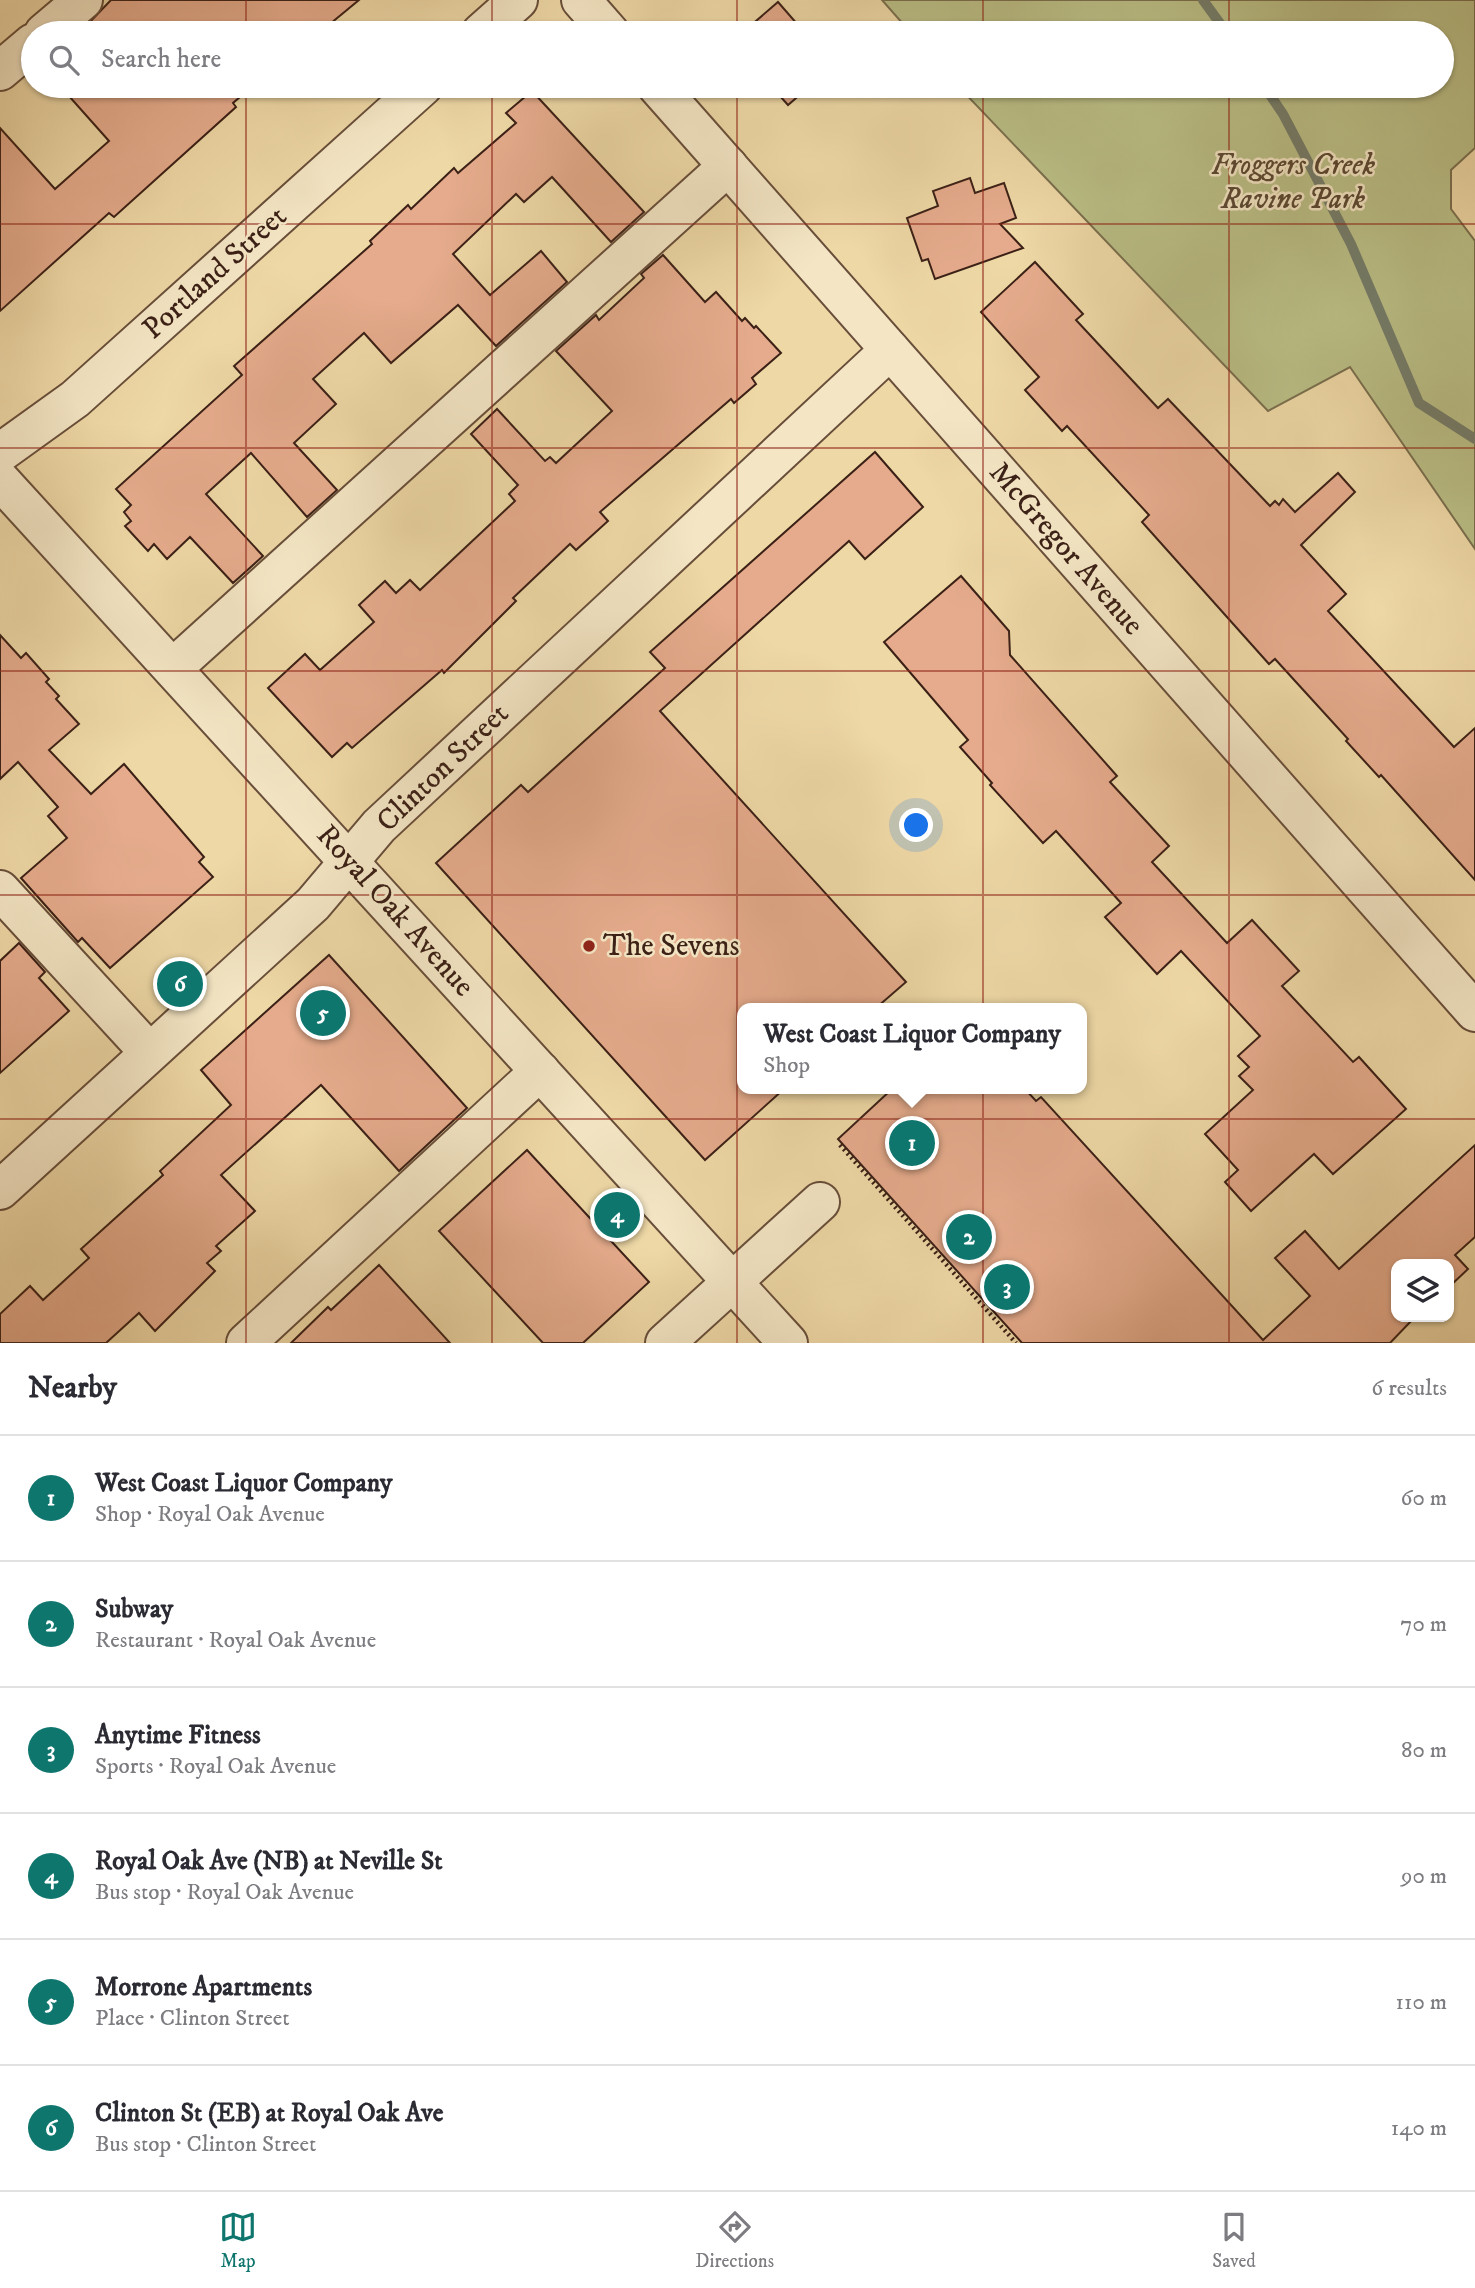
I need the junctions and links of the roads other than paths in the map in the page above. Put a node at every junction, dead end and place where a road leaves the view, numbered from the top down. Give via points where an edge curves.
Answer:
1 (83, 0) edge
2 (518, 0) edge
3 (581, 0) edge
4 (58, 21) edge
5 (494, 21) edge
6 (599, 21) edge
7 (21, 53) edge
8 (0, 71) edge
9 (410, 98) edge
10 (668, 98) edge
11 (728, 166) junction
12 (890, 350) junction
13 (0, 453) edge
14 (0, 480) edge
15 (174, 667) junction
16 (349, 861) junction
17 (0, 890) edge
18 (1475, 1012) edge
19 (149, 1052) junction
20 (540, 1071) junction
21 (0, 1190) edge
22 (820, 1202) dead end
23 (732, 1282) junction
24 (246, 1343) edge
25 (664, 1343) edge
26 (788, 1343) edge

1 - 4 street
2 - 5 street
3 - 6 street
7 - 8 street
9 - 13 street, Portland Street via 75,399
10 - 11 street, McGregor Avenue
11 - 12 street, McGregor Avenue
11 - 15 street
12 - 16 street, Clinton Street via 379,826
12 - 18 street, McGregor Avenue
14 - 15 street, Royal Oak Avenue
15 - 16 street, Royal Oak Avenue
16 - 19 street, Clinton Street via 313,904
16 - 20 street, Royal Oak Avenue
17 - 19 street
19 - 21 street, Clinton Street
20 - 23 street, Royal Oak Avenue
20 - 24 street
22 - 23 street
23 - 25 street
23 - 26 street, Royal Oak Avenue

